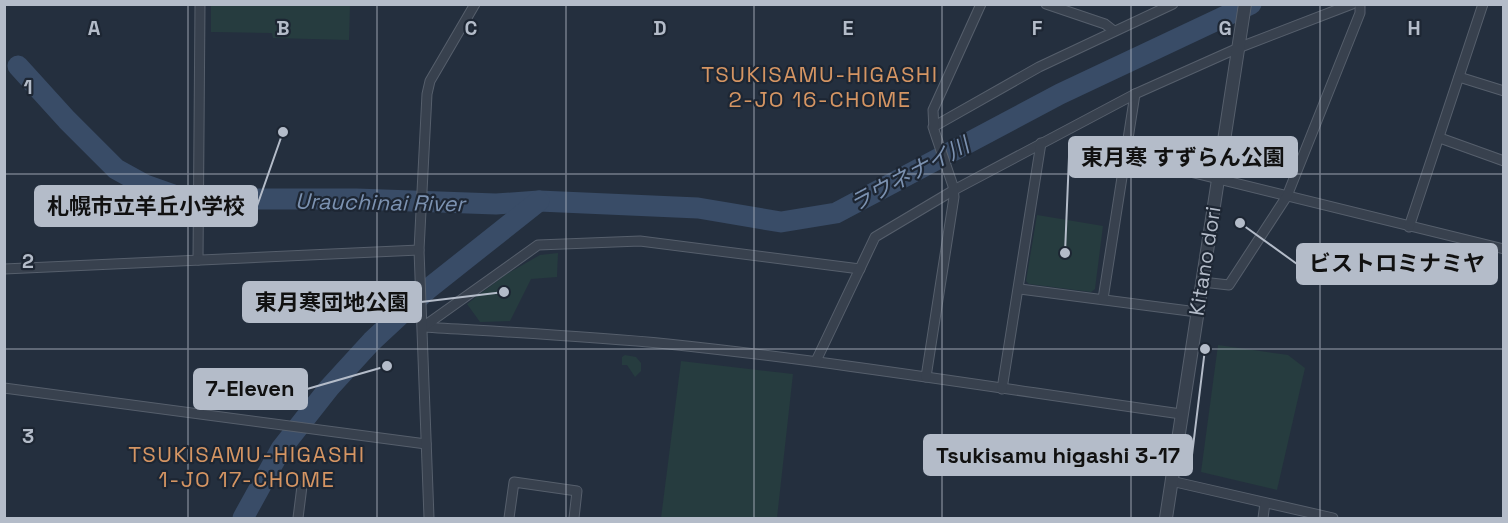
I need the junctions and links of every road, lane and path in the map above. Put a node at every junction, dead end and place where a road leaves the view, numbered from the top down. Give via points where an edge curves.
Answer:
1 (200, 4) edge
2 (475, 4) edge
3 (981, 4) edge
4 (1047, 4) edge
5 (1173, 4) edge
6 (1245, 4) edge
7 (1352, 4) edge
8 (1360, 4) edge
9 (1483, 4) edge
10 (1114, 31) junction
11 (1239, 45) junction
12 (1459, 76) junction
13 (1503, 91) edge
14 (1135, 94) junction
15 (933, 127) junction
16 (1440, 138) junction
17 (1041, 143) junction
18 (1125, 156) junction
19 (1503, 161) edge
20 (1218, 179) junction
21 (954, 190) junction
22 (1287, 196) junction
23 (1409, 227) junction
24 (1503, 249) edge
25 (419, 250) junction
26 (198, 260) junction
27 (4, 269) edge
28 (860, 269) junction
29 (1202, 282) junction
30 (1020, 289) junction
31 (1104, 299) junction
32 (1197, 312) junction
33 (423, 327) junction
34 (816, 361) junction
35 (926, 377) junction
36 (4, 388) edge
37 (1002, 389) junction
38 (1180, 414) junction
39 (426, 444) junction
40 (1171, 481) junction
41 (302, 486) dead end
42 (1265, 503) junction
43 (298, 519) edge
44 (429, 519) edge
45 (509, 519) edge
46 (574, 519) edge
47 (1166, 519) edge
48 (1263, 519) edge
49 (1333, 519) edge

1 - 26 street
2 - 25 street via 430,81 427,94
3 - 15 street via 933,110
4 - 10 street via 1105,24
5 - 10 street
6 - 11 street, Kitano dori
7 - 11 street
8 - 22 street via 1360,13
9 - 12 street
10 - 15 street via 1039,67
11 - 14 street
11 - 20 street, Kitano dori
12 - 13 street
12 - 16 street
14 - 17 street
14 - 18 street
15 - 21 street
16 - 19 street
16 - 23 street
17 - 21 street
17 - 30 street
18 - 20 street
18 - 31 street
20 - 22 street
20 - 29 street, Kitano dori
21 - 28 street via 875,237
21 - 35 street
22 - 23 street
22 - 29 street via 1229,285
23 - 24 street
25 - 26 street
25 - 33 street
26 - 27 street
28 - 33 street via 640,241 538,245
28 - 34 street
29 - 32 street, Kitano dori
30 - 31 street
30 - 37 street
31 - 32 street
32 - 38 street, Kitano dori
33 - 34 street via 665,344
33 - 39 street
34 - 35 street
35 - 37 street
36 - 39 street
37 - 38 street
38 - 40 street, Kitano dori
39 - 44 street
40 - 42 street
40 - 47 street, Kitano dori
41 - 43 street
42 - 48 street
42 - 49 street
45 - 46 street via 514,482 577,491

